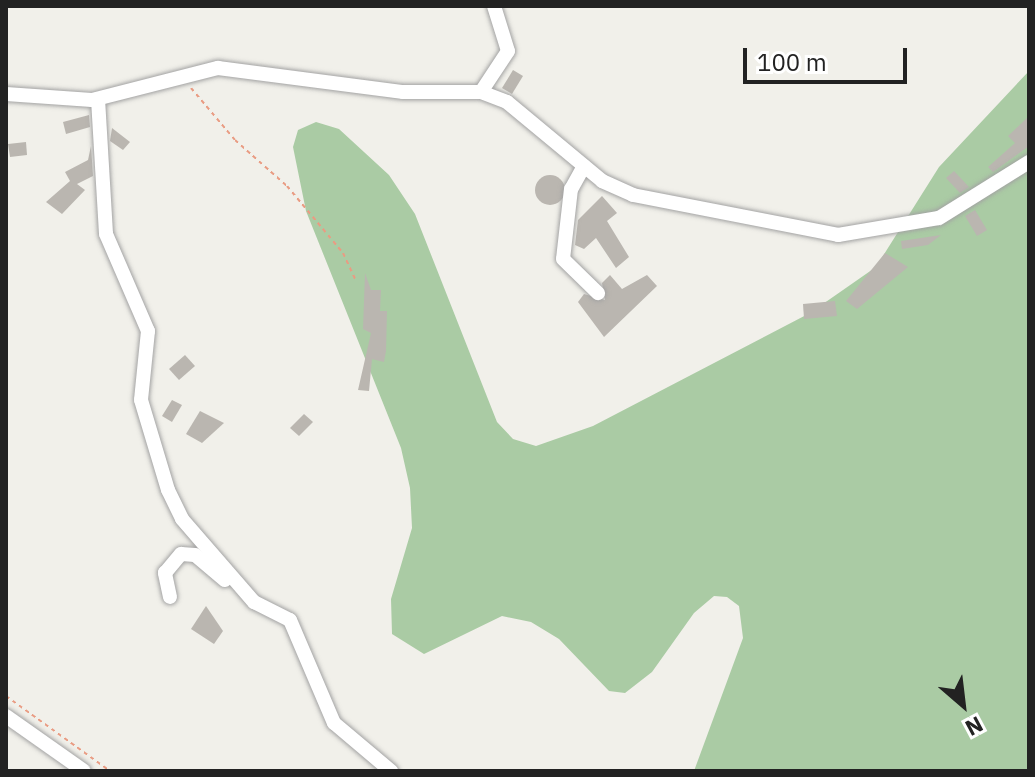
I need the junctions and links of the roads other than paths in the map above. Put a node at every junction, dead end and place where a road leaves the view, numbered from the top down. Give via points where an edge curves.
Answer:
1 (494, 6) edge
2 (481, 92) junction
3 (6, 94) edge
4 (98, 99) junction
5 (1029, 162) edge
6 (584, 166) junction
7 (598, 293) dead end
8 (248, 596) junction
9 (170, 597) dead end
10 (6, 716) edge
11 (84, 771) edge
12 (391, 771) edge

1 - 2 street via 508,51
2 - 4 street via 403,92 257,69 185,76
2 - 6 street via 507,102
3 - 4 street
4 - 8 street via 106,234 149,336 140,372 144,422 182,519
5 - 6 street via 939,218 838,235 633,195
6 - 7 street via 571,189 563,259
8 - 9 street via 188,554 165,573
8 - 12 street via 290,620 334,723
10 - 11 street

